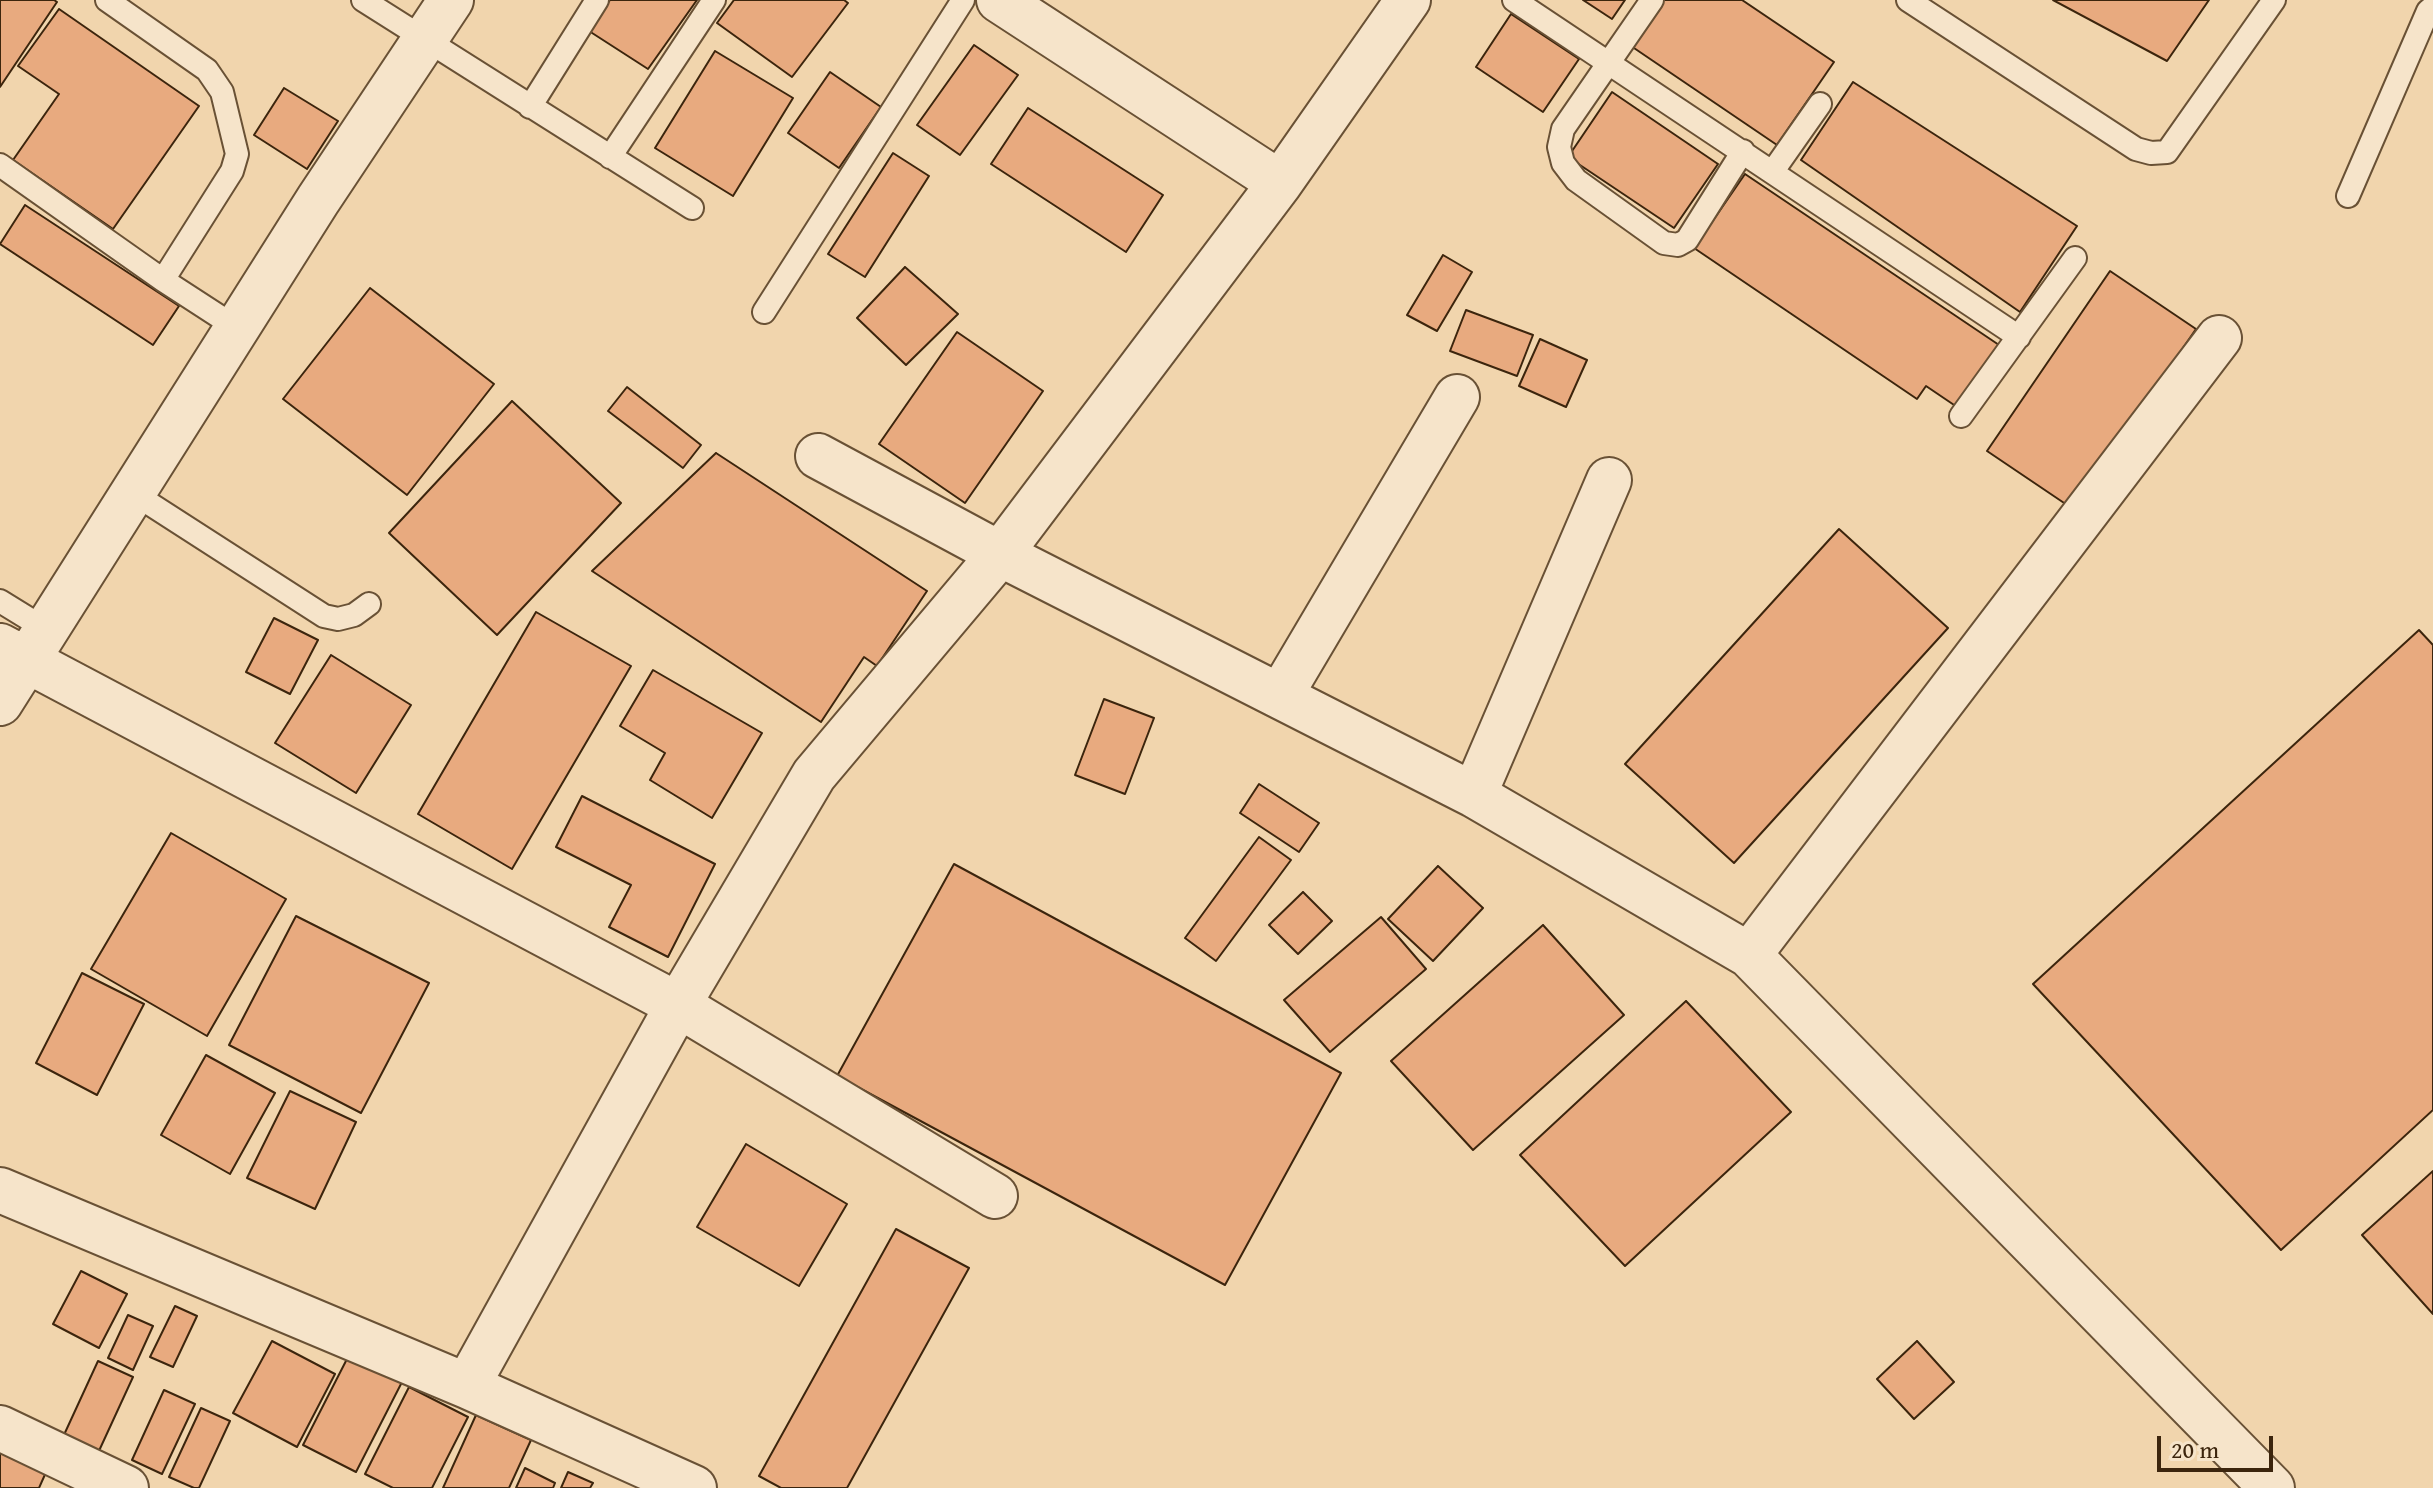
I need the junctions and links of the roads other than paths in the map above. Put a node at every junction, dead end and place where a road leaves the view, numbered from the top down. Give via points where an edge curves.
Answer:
1 (107, 0) edge
2 (363, 0) edge
3 (451, 0) edge
4 (597, 0) edge
5 (714, 0) edge
6 (963, 0) edge
7 (999, 0) edge
8 (1408, 0) edge
9 (1514, 0) edge
10 (1652, 0) edge
11 (1908, 0) edge
12 (2274, 0) edge
13 (2433, 7) edge
14 (424, 40) junction
15 (1608, 62) junction
16 (1820, 104) dead end
17 (530, 107) junction
18 (1743, 151) junction
19 (610, 157) junction
20 (0, 165) edge
21 (1773, 171) junction
22 (1280, 183) junction
23 (2348, 196) dead end
24 (692, 208) dead end
25 (2075, 258) dead end
26 (163, 280) junction
27 (764, 312) dead end
28 (237, 328) junction
29 (2019, 337) junction
30 (2219, 338) dead end
31 (1457, 397) dead end
32 (1961, 416) dead end
33 (818, 456) dead end
34 (1609, 480) dead end
35 (133, 493) junction
36 (1000, 554) junction
37 (0, 601) edge
38 (369, 604) dead end
39 (25, 645) edge
40 (1280, 696) junction
41 (0, 703) edge
42 (1474, 795) junction
43 (1749, 955) junction
44 (678, 1005) junction
45 (0, 1190) edge
46 (995, 1196) dead end
47 (467, 1386) junction
48 (0, 1428) edge
49 (68, 1476) edge
50 (126, 1488) edge
51 (694, 1488) edge
52 (2272, 1488) edge

1 - 26 lane via 207,70 222,92 237,154 232,171
2 - 14 lane
3 - 14 street
4 - 17 lane
5 - 19 lane
6 - 27 lane
7 - 22 street
8 - 22 street
9 - 15 lane
10 - 15 lane
11 - 12 lane via 2136,149 2151,153 2167,152
13 - 23 lane
14 - 17 lane
14 - 28 street
15 - 18 lane
15 - 18 lane via 1563,129 1563,163 1576,180 1664,243 1687,240
16 - 21 lane
17 - 19 lane
18 - 21 lane
19 - 24 lane
20 - 26 lane
21 - 29 lane
22 - 36 street
25 - 29 lane
26 - 28 lane
28 - 35 street
29 - 32 lane
30 - 43 street
31 - 40 street
33 - 36 street
34 - 42 street
35 - 38 lane via 324,616 354,615
35 - 39 street
36 - 40 street
36 - 44 street via 814,775
37 - 39 lane
39 - 41 street
39 - 44 street
40 - 42 street
42 - 43 street
43 - 52 street
44 - 46 street
44 - 47 street
45 - 47 street
47 - 51 street
48 - 49 street
49 - 50 street

